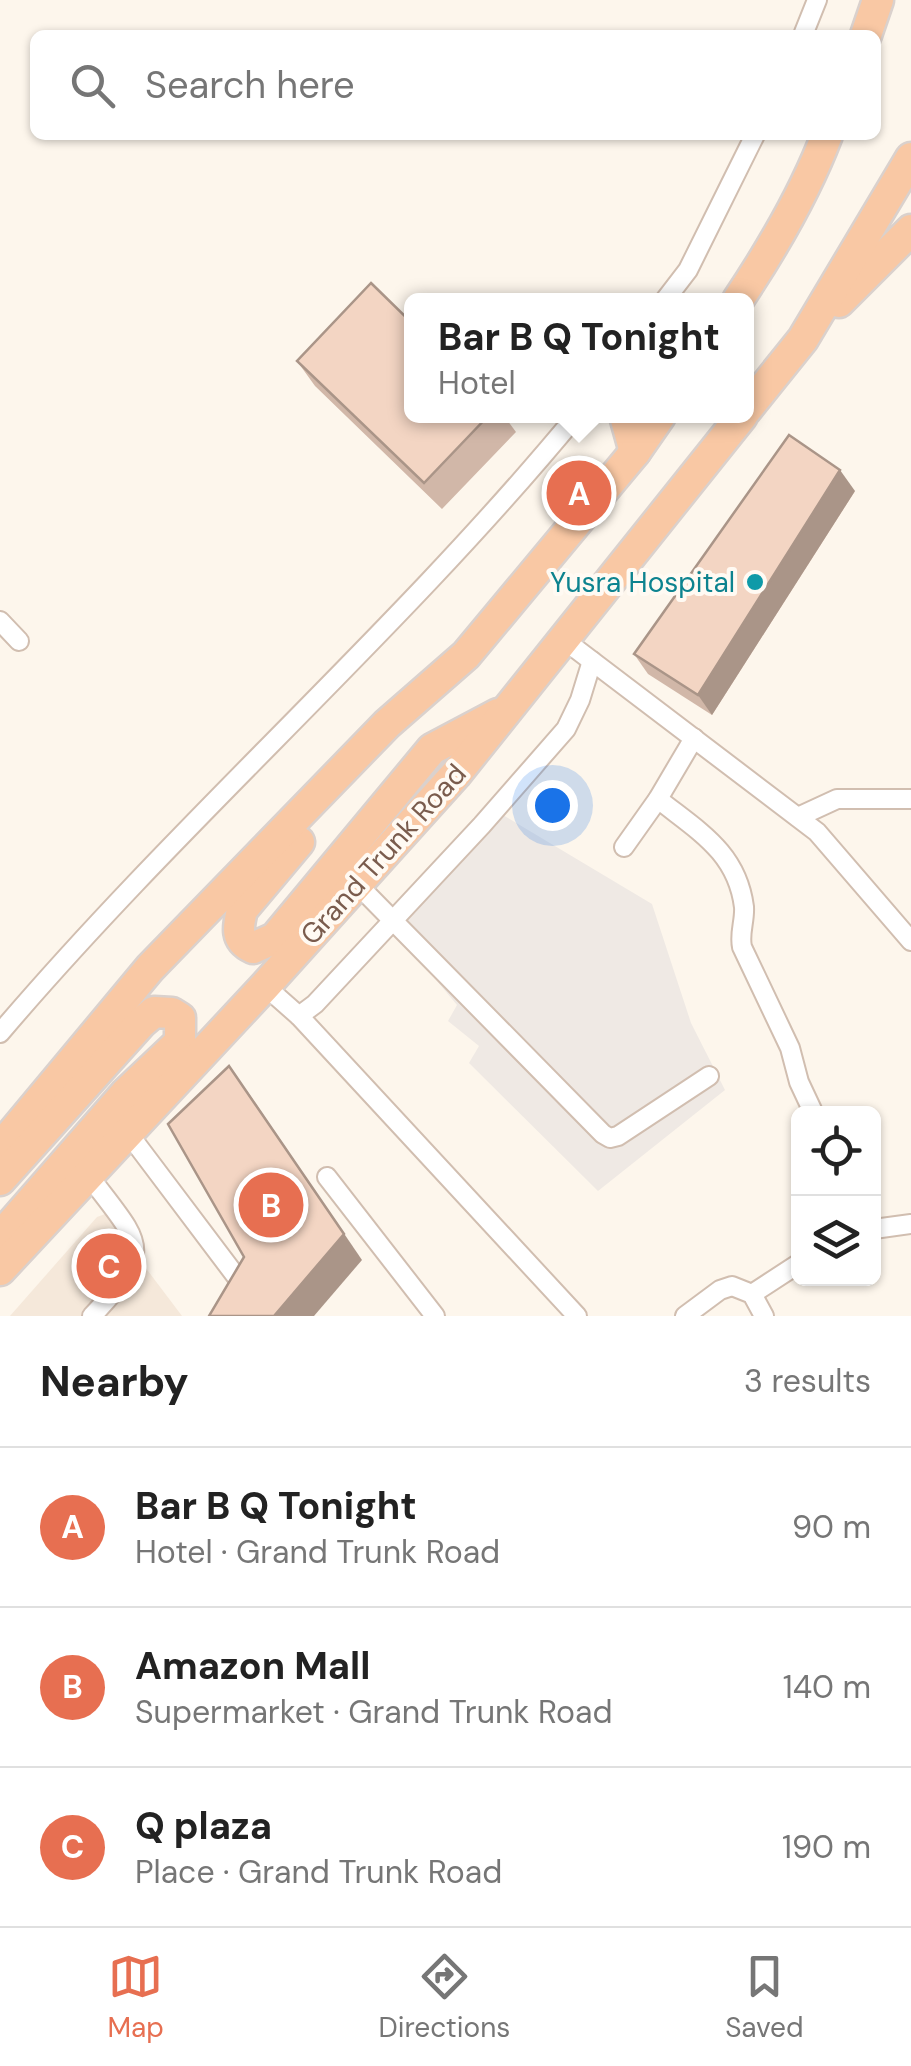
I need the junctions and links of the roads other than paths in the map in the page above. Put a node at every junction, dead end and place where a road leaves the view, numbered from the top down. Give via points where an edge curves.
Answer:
1 (817, 0) edge
2 (878, 0) edge
3 (806, 30) edge
4 (868, 30) edge
5 (753, 140) edge
6 (826, 140) edge
7 (911, 158) edge
8 (911, 230) edge
9 (671, 293) edge
10 (742, 293) edge
11 (803, 339) junction
12 (754, 400) edge
13 (570, 423) edge
14 (626, 423) edge
15 (655, 423) edge
16 (736, 423) edge
17 (635, 452) junction
18 (0, 620) edge
19 (563, 639) junction
20 (19, 641) dead end
21 (466, 655) junction
22 (592, 661) junction
23 (509, 708) junction
24 (694, 738) junction
25 (658, 799) junction
26 (911, 799) edge
27 (798, 817) junction
28 (624, 847) dead end
29 (357, 884) junction
30 (392, 921) junction
31 (911, 941) edge
32 (265, 986) junction
33 (298, 1016) junction
34 (0, 1034) edge
35 (708, 1076) dead end
36 (810, 1106) edge
37 (128, 1133) junction
38 (0, 1148) edge
39 (88, 1176) junction
40 (327, 1177) dead end
41 (0, 1180) edge
42 (911, 1224) edge
43 (881, 1228) edge
44 (0, 1237) edge
45 (791, 1269) edge
46 (0, 1270) edge
47 (752, 1294) junction
48 (92, 1316) edge
49 (266, 1316) edge
50 (435, 1316) edge
51 (576, 1316) edge
52 (684, 1316) edge
53 (764, 1316) edge

1 - 3 street
2 - 4 highway
5 - 9 street
6 - 10 highway
7 - 11 highway, Grand Trunk Road
8 - 11 highway
11 - 12 highway, Grand Trunk Road
13 - 34 street via 453,557 164,850
14 - 17 highway
15 - 17 highway
16 - 19 highway, Grand Trunk Road
17 - 21 highway
18 - 20 street
19 - 22 street
19 - 23 highway, Grand Trunk Road
21 - 23 highway via 242,910 240,938 253,948 275,938 432,749
21 - 38 highway via 386,724 150,968
22 - 24 street
22 - 30 street via 566,729
23 - 29 highway, Grand Trunk Road
24 - 25 street
24 - 27 street
25 - 28 street
25 - 36 street via 730,860 744,910 742,947
26 - 27 street via 837,799
27 - 31 street
29 - 30 street
29 - 32 highway, Grand Trunk Road
30 - 33 street
30 - 35 street via 610,1138
32 - 33 street
32 - 37 highway, Grand Trunk Road
33 - 51 street
37 - 39 highway, Grand Trunk Road
37 - 49 street
39 - 46 highway, Grand Trunk Road
39 - 48 street via 136,1246 132,1270
40 - 50 street
41 - 44 highway via 141,1023 154,1012 180,1018 180,1042 125,1094
42 - 43 street
45 - 47 street
47 - 52 street via 732,1286
47 - 53 street

